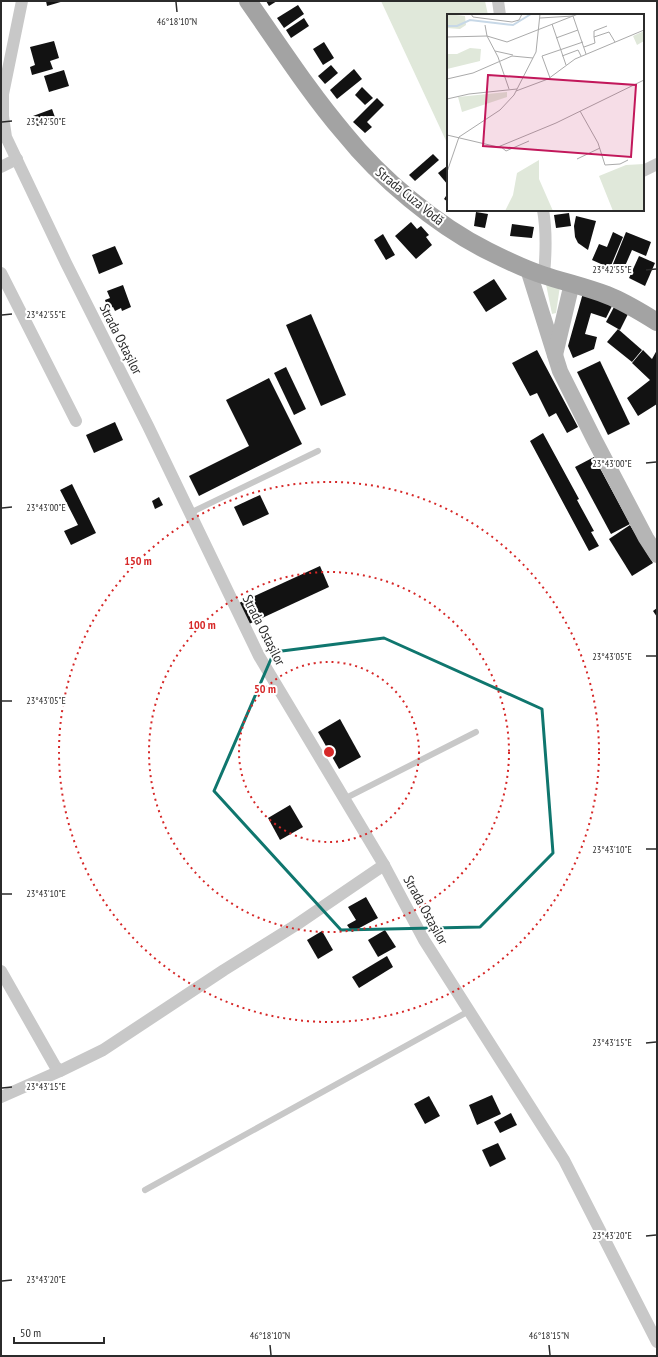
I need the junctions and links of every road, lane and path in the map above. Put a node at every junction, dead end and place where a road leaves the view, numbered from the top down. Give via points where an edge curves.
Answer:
1 (22, 1) edge
2 (248, 1) edge
3 (498, 1) edge
4 (500, 14) edge
5 (17, 159) junction
6 (657, 164) edge
7 (1, 167) edge
8 (644, 170) edge
9 (543, 211) edge
10 (528, 269) junction
11 (1, 273) edge
12 (544, 275) junction
13 (572, 283) junction
14 (657, 322) edge
15 (555, 355) junction
16 (76, 422) dead end
17 (318, 451) dead end
18 (190, 513) junction
19 (657, 555) edge
20 (476, 732) dead end
21 (344, 799) junction
22 (384, 865) junction
23 (1, 971) edge
24 (469, 1011) junction
25 (60, 1071) junction
26 (1, 1097) edge
27 (145, 1190) dead end
28 (657, 1342) edge

1 - 5 street, Strada Ostașilor via 3,94 6,137
2 - 10 main road, Strada Cuza Vodă via 312,92 344,134 375,168 439,221 472,242
3 - 4 street
5 - 7 street
5 - 18 street, Strada Ostașilor via 66,264
6 - 8 street
9 - 12 street via 546,226
10 - 12 main road, Strada Cuza Vodă
10 - 15 main road
11 - 16 street
12 - 13 main road, Strada Cuza Vodă
13 - 14 main road, Strada Cuza Vodă via 607,295
13 - 15 main road
15 - 19 main road via 569,392
17 - 18 lane
18 - 21 street, Strada Ostașilor via 259,656
20 - 21 lane
21 - 22 street, Strada Ostașilor
22 - 24 street, Strada Ostașilor via 424,940
22 - 25 street via 103,1050
23 - 25 street
24 - 27 lane
24 - 28 street, Strada Ostașilor via 564,1160
25 - 26 street

